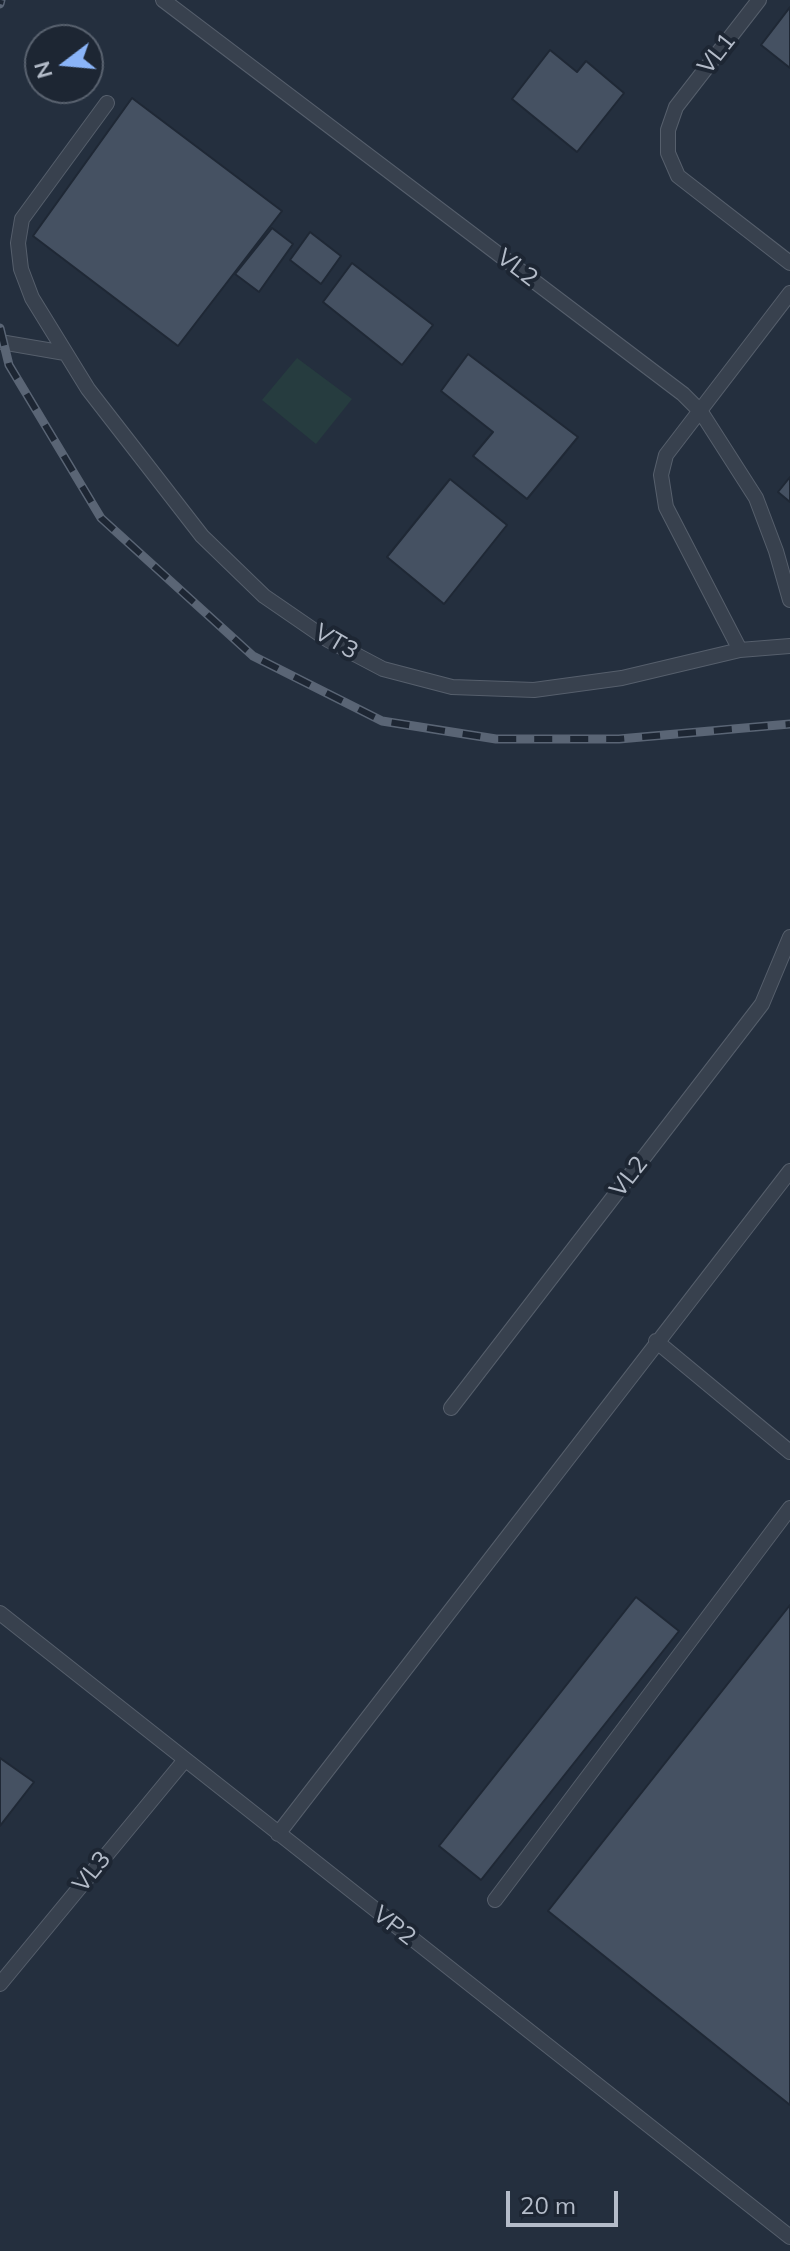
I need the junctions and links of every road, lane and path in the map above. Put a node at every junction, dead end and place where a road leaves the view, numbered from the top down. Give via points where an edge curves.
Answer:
1 (163, 0) edge
2 (759, 0) edge
3 (107, 103) dead end
4 (790, 263) edge
5 (790, 293) edge
6 (0, 342) edge
7 (65, 353) junction
8 (701, 412) junction
9 (790, 600) edge
10 (790, 646) edge
11 (740, 650) junction
12 (790, 937) edge
13 (790, 1171) edge
14 (656, 1341) junction
15 (451, 1408) dead end
16 (790, 1452) edge
17 (790, 1508) edge
18 (0, 1613) edge
19 (184, 1761) junction
20 (278, 1834) junction
21 (495, 1900) dead end
22 (0, 1984) edge
23 (790, 2237) edge

1 - 8 lane, VL2
2 - 4 lane, VL1 via 676,107 668,153 678,176
3 - 7 lane, VT3 via 22,219 21,269
5 - 8 lane
6 - 7 lane
7 - 11 lane, VT3 via 202,536 264,596 328,640 383,669 452,687 534,690 622,678
8 - 9 lane, VL2 via 756,498
8 - 11 lane via 666,455 662,485 666,507
10 - 11 lane, VT3
12 - 15 lane, VL2 via 762,1004
13 - 14 lane
14 - 16 lane
14 - 20 lane
17 - 21 lane
18 - 19 lane, VP2
19 - 20 lane, VP2
19 - 22 lane, VL3
20 - 23 lane, VP2

